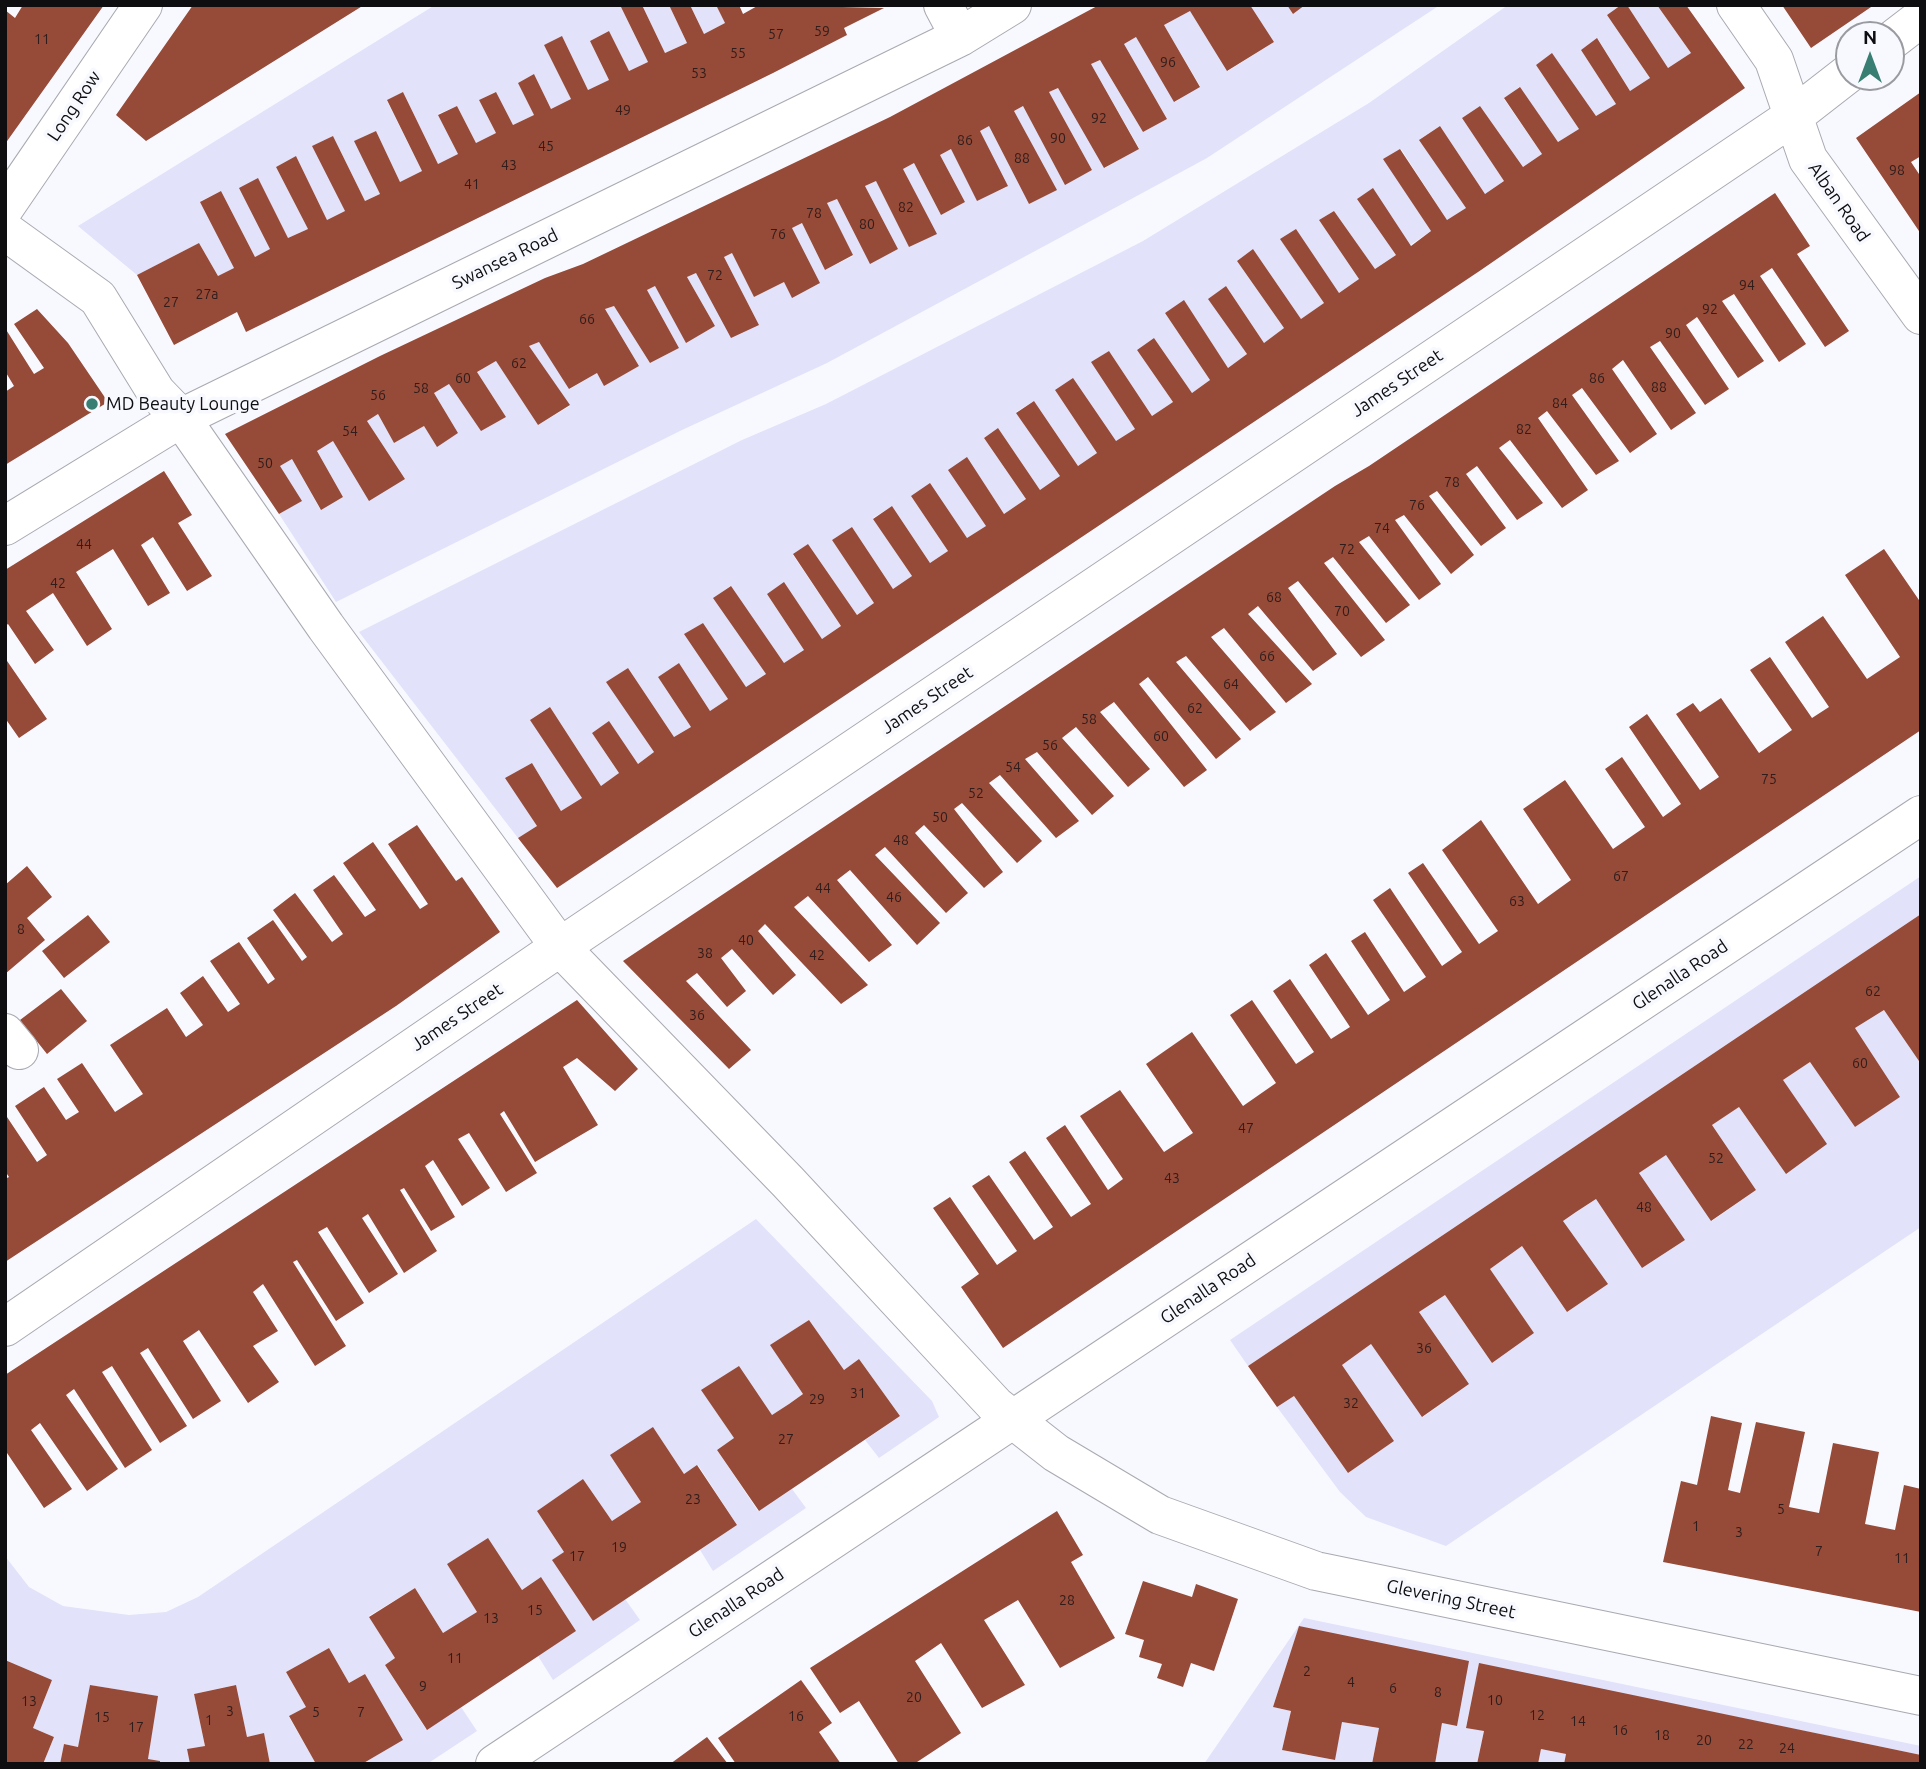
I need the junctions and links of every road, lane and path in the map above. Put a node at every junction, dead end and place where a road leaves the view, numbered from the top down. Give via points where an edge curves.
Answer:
1 (144, 5) edge
2 (1012, 5) edge
3 (1736, 5) edge
4 (1921, 18) edge
5 (952, 21) edge
6 (1905, 30) edge
7 (1835, 84) edge
8 (1795, 114) junction
9 (5, 207) edge
10 (5, 231) edge
11 (1921, 315) edge
12 (181, 418) junction
13 (5, 526) edge
14 (1921, 815) edge
15 (560, 947) junction
16 (5, 1327) edge
17 (1013, 1419) junction
18 (1921, 1696) edge
19 (495, 1764) edge

1 - 9 street, Long Row
2 - 5 street, Swansea Road
3 - 8 street, Alban Road via 1774,60
4 - 6 street
5 - 12 street, Swansea Road
7 - 8 street, James Street
8 - 11 street, Alban Road via 1808,159
8 - 15 street, James Street
10 - 12 street, Glevering Street via 98,298 156,392
12 - 13 street, Swansea Road
12 - 15 street, Glevering Street via 326,627
14 - 17 street, Glenalla Road
15 - 16 street, James Street
15 - 17 street, Glevering Street
17 - 18 street, Glevering Street via 1056,1453 1160,1515 1316,1571
17 - 19 street, Glenalla Road

